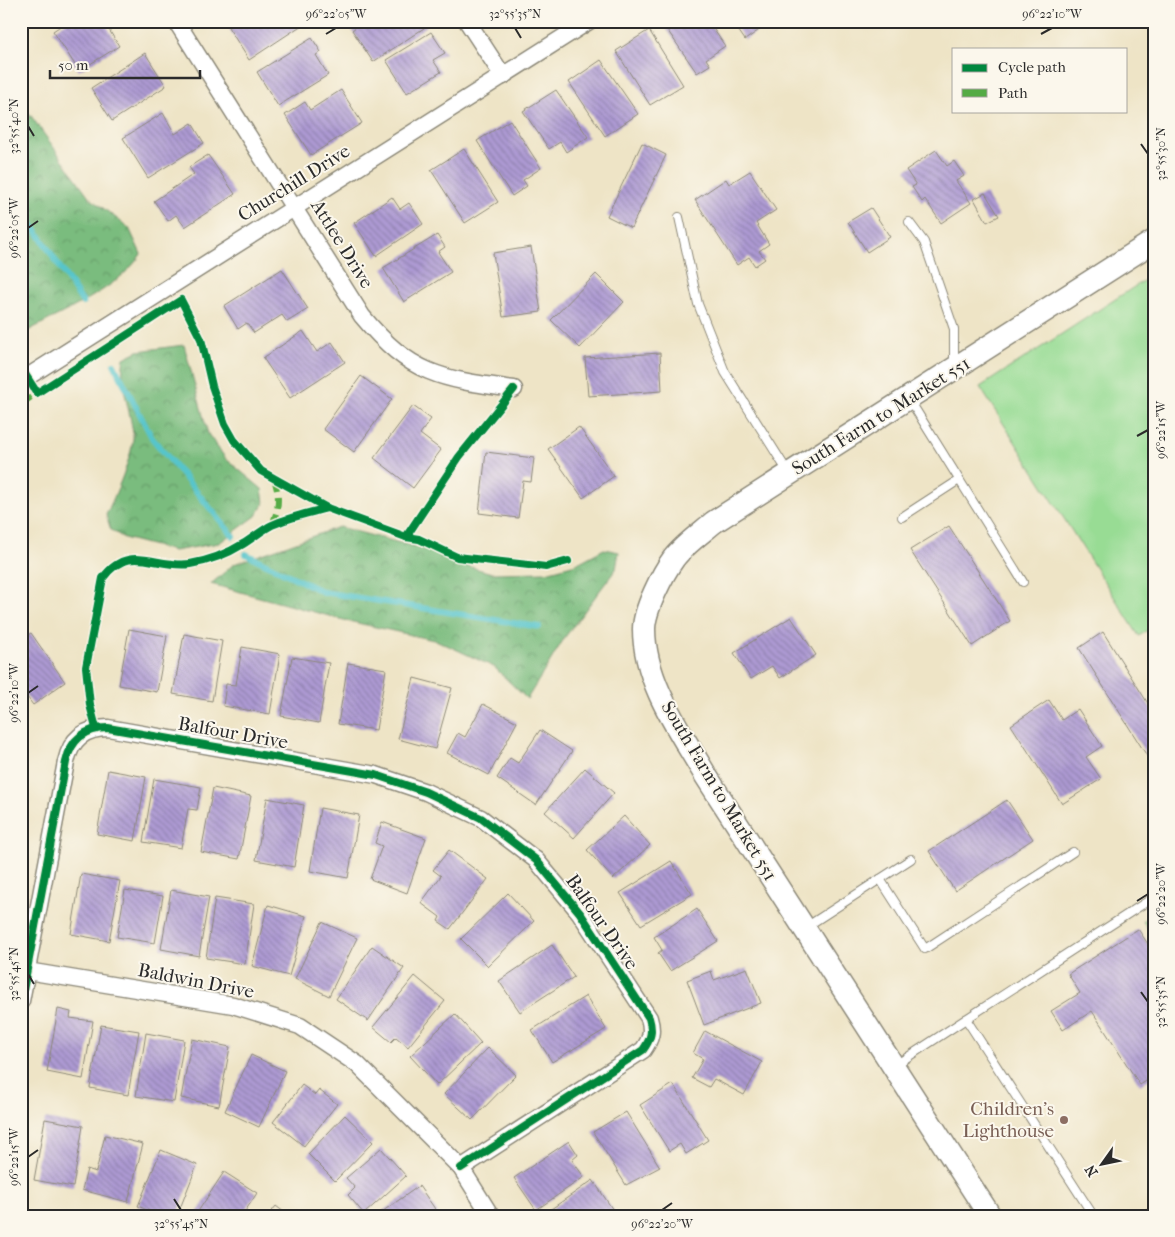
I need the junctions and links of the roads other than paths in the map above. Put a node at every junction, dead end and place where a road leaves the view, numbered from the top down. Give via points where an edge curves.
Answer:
1 (176, 21) edge
2 (467, 21) edge
3 (589, 21) edge
4 (502, 76) junction
5 (295, 206) junction
6 (679, 217) dead end
7 (909, 222) dead end
8 (1154, 241) edge
9 (954, 370) junction
10 (21, 382) edge
11 (514, 389) dead end
12 (909, 398) junction
13 (789, 473) junction
14 (959, 480) junction
15 (902, 517) dead end
16 (1023, 582) dead end
17 (1073, 852) dead end
18 (911, 859) dead end
19 (880, 879) junction
20 (1154, 897) edge
21 (804, 928) junction
22 (24, 970) edge
23 (21, 1001) edge
24 (966, 1019) junction
25 (894, 1066) junction
26 (461, 1168) junction
27 (1154, 1211) edge
28 (1090, 1214) edge
29 (491, 1216) edge
30 (990, 1216) edge
31 (1146, 1216) edge

1 - 5 street, Attlee Drive
2 - 4 street
3 - 4 street, Churchill Drive
4 - 5 street, Churchill Drive
5 - 10 street, Churchill Drive
5 - 11 street, Attlee Drive via 362,316 395,352 415,366 442,376
6 - 13 lane via 698,304 725,372
7 - 9 lane via 924,242 954,328
8 - 9 main road, South Farm to Market 551
9 - 12 main road, South Farm to Market 551
12 - 13 main road, South Farm to Market 551
12 - 14 lane
13 - 21 main road, South Farm to Market 551 via 714,522 674,558 651,602 644,628 650,670 668,711
14 - 15 lane
14 - 16 lane
17 - 19 lane via 925,949
18 - 19 lane
19 - 21 lane
20 - 24 lane
21 - 25 main road, South Farm to Market 551
22 - 23 street
22 - 26 street, Baldwin Drive via 233,1005 300,1026 357,1064
22 - 26 street, Balfour Drive via 69,750 85,732 108,728 376,775 426,792 481,818 536,860 580,913 649,1018 651,1035 643,1050
24 - 25 lane
24 - 28 lane
25 - 30 main road, South Farm to Market 551
26 - 29 street, Baldwin Drive
27 - 31 lane

